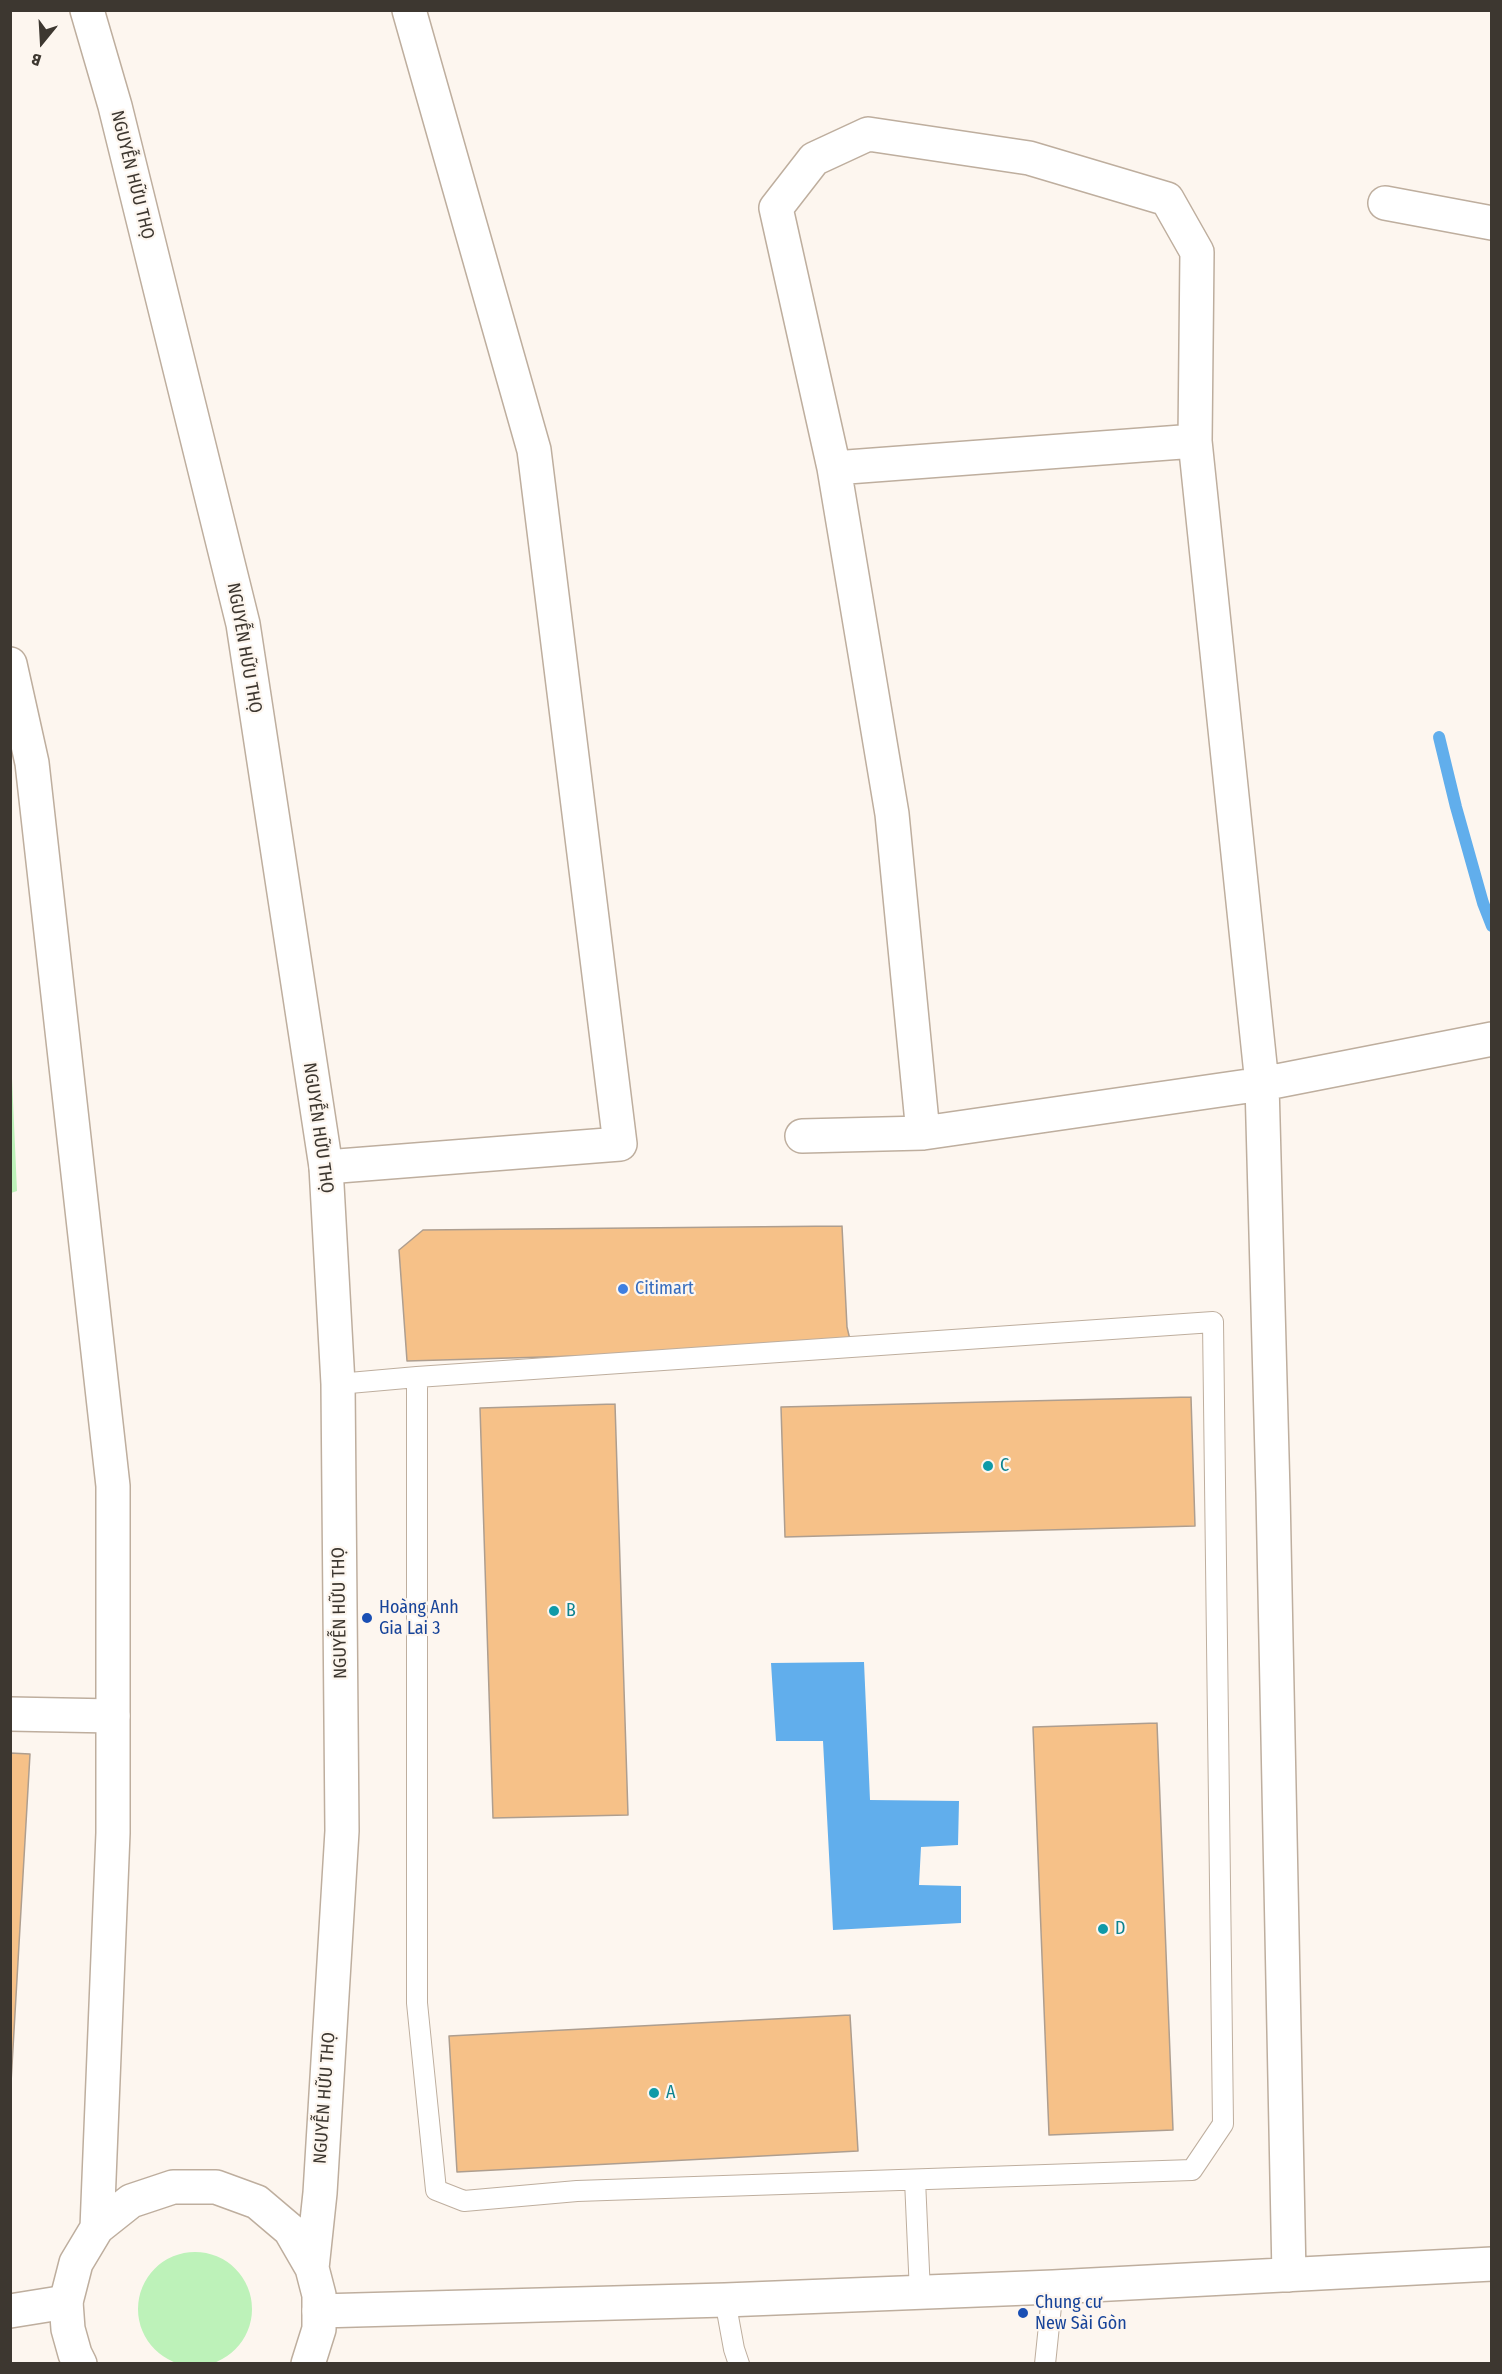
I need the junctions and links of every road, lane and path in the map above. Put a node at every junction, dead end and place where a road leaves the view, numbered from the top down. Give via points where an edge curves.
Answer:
1 (87, 10) edge
2 (409, 10) edge
3 (1385, 203) dead end
4 (1491, 223) edge
5 (1195, 441) junction
6 (834, 468) junction
7 (10, 664) edge
8 (1491, 1039) edge
9 (1262, 1084) junction
10 (923, 1133) junction
11 (802, 1136) dead end
12 (326, 1167) junction
13 (417, 1377) junction
14 (338, 1384) junction
15 (10, 1714) edge
16 (113, 1716) junction
17 (915, 2180) junction
18 (97, 2228) junction
19 (1491, 2264) edge
20 (312, 2268) junction
21 (1288, 2275) junction
22 (1053, 2287) junction
23 (920, 2293) junction
24 (725, 2300) junction
25 (66, 2302) junction
26 (10, 2311) edge
27 (319, 2311) junction
28 (76, 2360) edge
29 (308, 2364) edge
30 (739, 2364) edge
31 (1045, 2364) edge

1 - 12 street, NGUYỄN HỮU THỌ via 115,106 243,624
2 - 12 street via 534,450 620,1144
3 - 4 street
5 - 6 street
5 - 6 street via 1197,252 1167,199 1029,158 868,134 814,159 776,208
5 - 9 street
6 - 10 street via 892,814
7 - 16 street via 32,763 113,1486
8 - 9 street
9 - 10 street
9 - 21 street
10 - 11 street
12 - 14 street, NGUYỄN HỮU THỌ
13 - 14 lane
13 - 17 lane via 417,2003 436,2190 464,2201 577,2191
13 - 17 lane via 1213,1322 1223,2124 1192,2170
14 - 20 street, NGUYỄN HỮU THỌ via 342,1831
15 - 16 street
16 - 18 street via 113,1833
17 - 23 lane
18 - 20 street via 141,2197 173,2187 216,2187 257,2202 290,2230
18 - 25 street via 76,2263
19 - 21 street
20 - 27 street
21 - 22 street
22 - 23 street
22 - 31 lane
23 - 24 street
24 - 27 street
24 - 30 lane
25 - 26 street
25 - 28 street
27 - 29 street via 319,2329

